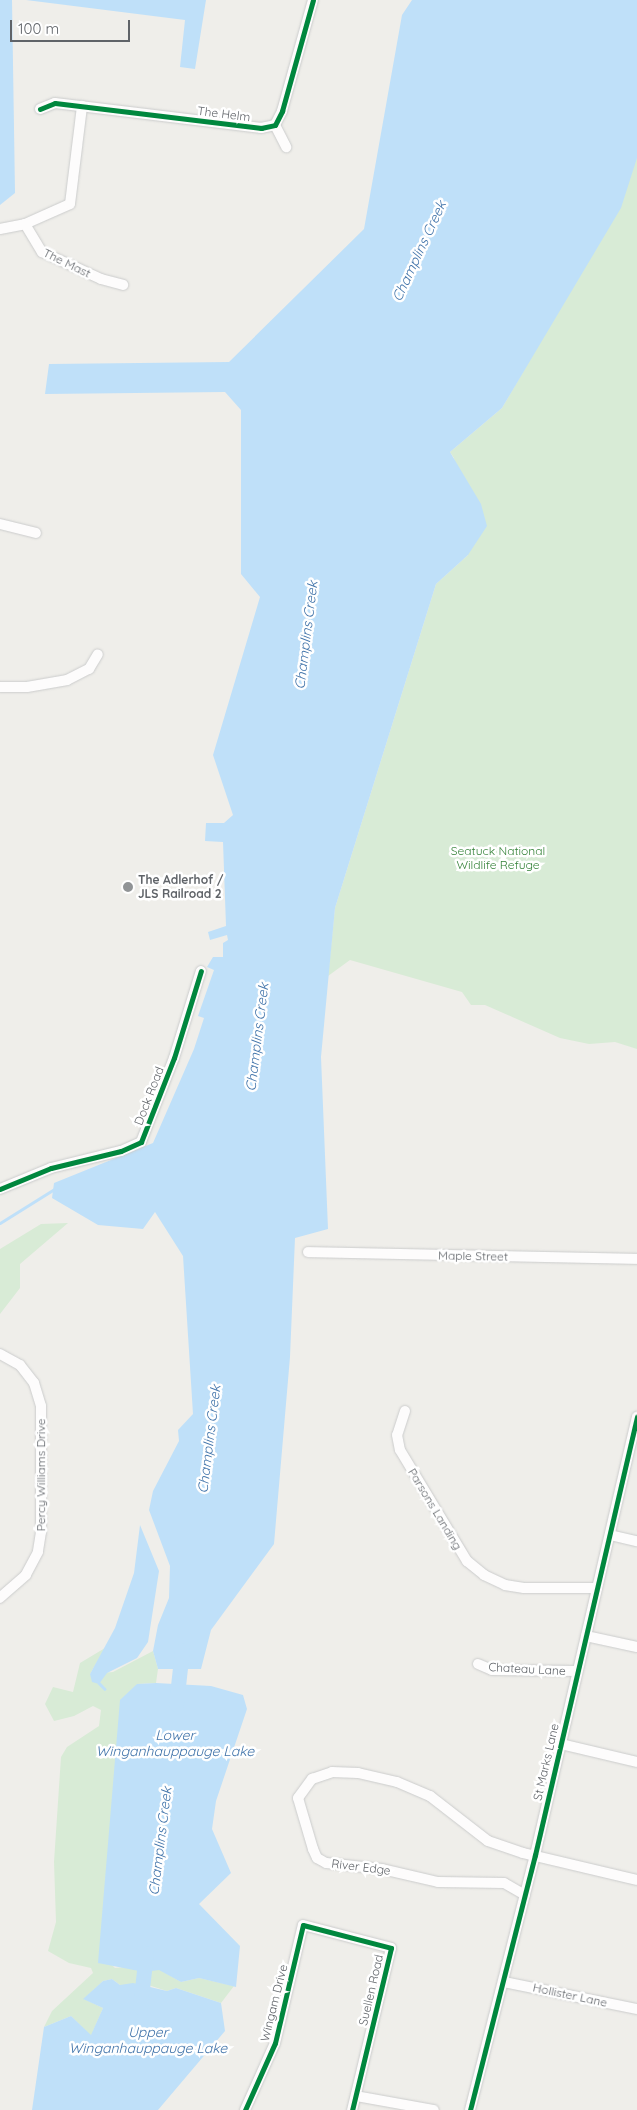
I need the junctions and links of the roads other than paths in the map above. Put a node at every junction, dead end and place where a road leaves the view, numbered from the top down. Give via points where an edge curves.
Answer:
1 (313, 0) edge
2 (82, 106) junction
3 (40, 109) dead end
4 (275, 125) junction
5 (286, 147) dead end
6 (25, 224) junction
7 (0, 229) edge
8 (122, 285) dead end
9 (0, 524) edge
10 (36, 533) dead end
11 (98, 654) dead end
12 (0, 687) edge
13 (202, 971) dead end
14 (0, 1189) edge
15 (308, 1252) dead end
16 (637, 1259) edge
17 (0, 1354) edge
18 (405, 1412) dead end
19 (637, 1417) edge
20 (634, 1442) edge
21 (610, 1535) junction
22 (637, 1541) edge
23 (597, 1588) junction
24 (0, 1598) edge
25 (586, 1636) junction
26 (637, 1647) edge
27 (478, 1664) dead end
28 (577, 1671) junction
29 (561, 1744) junction
30 (637, 1762) edge
31 (535, 1855) junction
32 (637, 1880) edge
33 (525, 1895) junction
34 (303, 1925) joint
35 (504, 1982) junction
36 (637, 2009) edge
37 (356, 2096) junction
38 (245, 2110) edge
39 (352, 2110) edge
40 (434, 2110) edge
41 (470, 2110) edge

1 - 4 street via 282,111
2 - 3 street, The Helm via 55,103
2 - 4 street, The Helm via 261,128
2 - 6 street via 70,204
4 - 5 street
6 - 7 street
6 - 8 street, The Mast via 42,252 100,279
9 - 10 street
11 - 12 street via 89,669 67,680 27,687
13 - 14 street, Dock Road via 174,1058 141,1142 121,1152 51,1168
15 - 16 street, Maple Street
17 - 24 street, Percy Williams Drive via 20,1366 34,1383 41,1406 41,1532 38,1552 26,1575
18 - 23 street, Parsons Landing via 397,1430 400,1450 467,1561 484,1575 505,1585
19 - 20 street, St Marks Lane
20 - 21 street, St Marks Lane
21 - 22 street
21 - 23 street, St Marks Lane
23 - 25 street, St Marks Lane
25 - 26 street
25 - 28 street, St Marks Lane
27 - 28 street, Chateau Lane via 492,1670
28 - 29 street, St Marks Lane
29 - 30 street
29 - 31 street, St Marks Lane
31 - 32 street
31 - 33 street, St Marks Lane
31 - 33 street, River Edge via 488,1841 430,1796 398,1782 358,1773 332,1772 312,1779 298,1798 313,1849 326,1863 382,1869 438,1882 504,1884
33 - 35 street, St Marks Lane
34 - 37 street, Suellen Road via 391,1948
34 - 38 street, Wingam Drive via 275,2043
35 - 36 street, Hollister Lane
35 - 41 street, St Marks Lane
37 - 39 street
37 - 40 street

